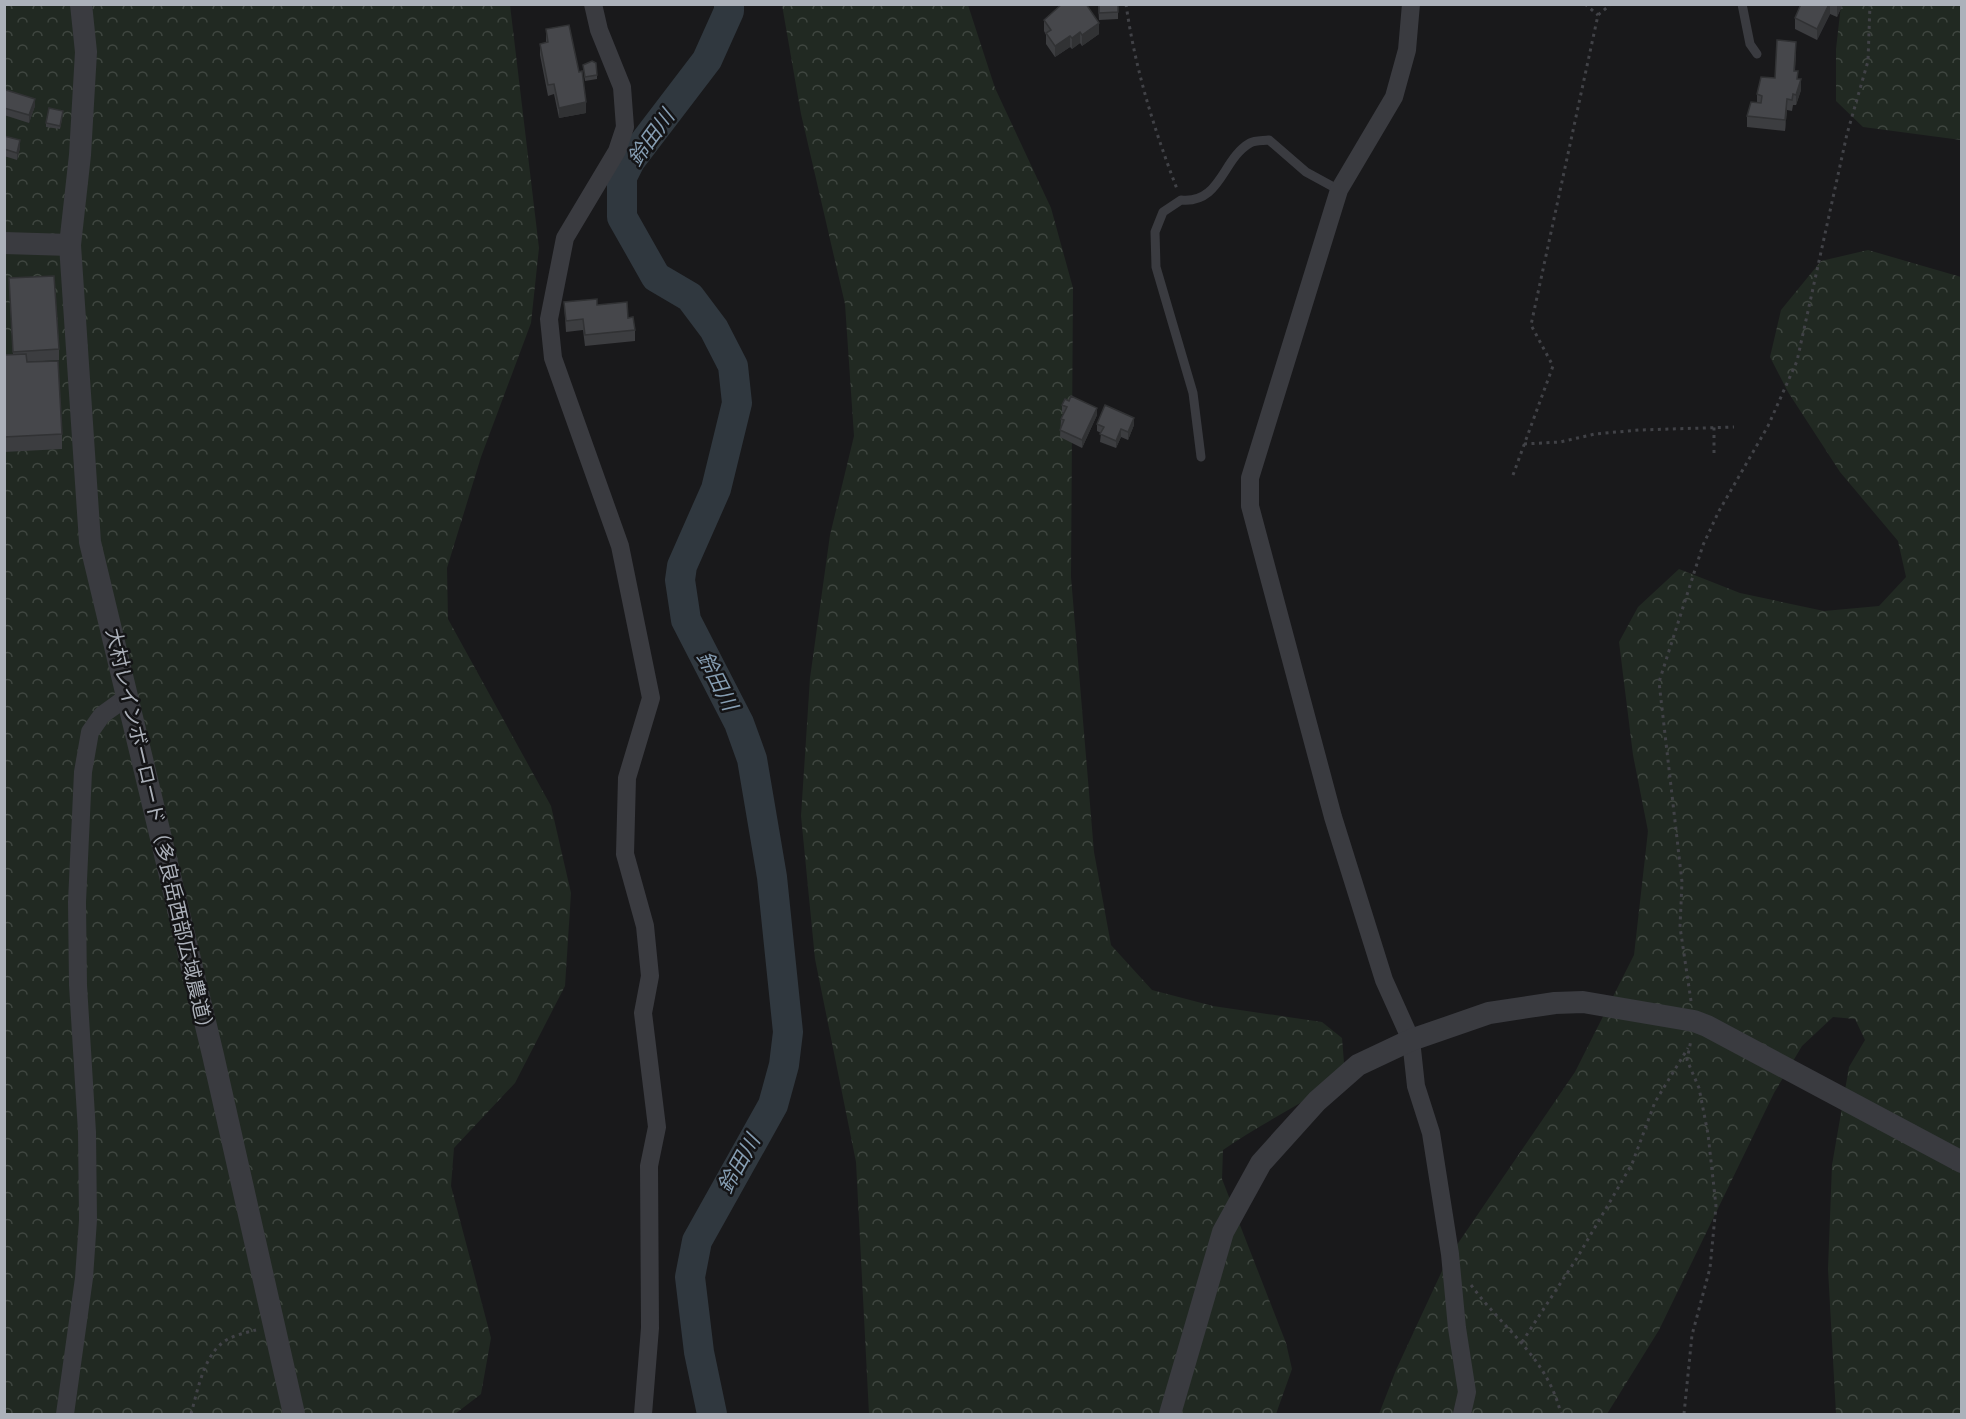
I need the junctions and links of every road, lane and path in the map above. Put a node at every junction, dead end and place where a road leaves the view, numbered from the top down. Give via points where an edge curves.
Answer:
1 (81, 4) edge
2 (593, 4) edge
3 (1126, 4) edge
4 (1411, 4) edge
5 (1584, 4) edge
6 (1611, 4) edge
7 (1742, 4) edge
8 (1870, 4) edge
9 (1598, 15) junction
10 (1757, 54) dead end
11 (1340, 190) junction
12 (1181, 200) junction
13 (4, 243) edge
14 (70, 245) junction
15 (1734, 427) dead end
16 (1714, 428) junction
17 (1524, 444) junction
18 (1714, 453) dead end
19 (1201, 457) dead end
20 (1513, 475) dead end
21 (127, 697) junction
22 (1700, 1024) junction
23 (1411, 1040) junction
24 (1959, 1160) edge
25 (1467, 1279) dead end
26 (274, 1325) junction
27 (1522, 1342) junction
28 (65, 1414) edge
29 (191, 1414) edge
30 (294, 1414) edge
31 (643, 1414) edge
32 (1170, 1414) edge
33 (1462, 1414) edge
34 (1561, 1414) edge
35 (1684, 1414) edge

1 - 14 street, 大村レインボーロード（多良岳西部広域農道） via 86,62
2 - 31 street via 622,87 625,128 617,151 565,238 549,319 553,358 621,546 651,698 627,778 625,854 645,926 650,976 643,1013 657,1126 649,1166 650,1328
3 - 12 path via 1132,48 1152,124
4 - 11 street via 1407,50 1394,97
5 - 9 path
6 - 9 path
7 - 10 lane via 1750,44
8 - 22 path via 1868,62 1847,134 1797,361 1768,426 1703,545 1659,682 1682,882 1680,927
9 - 17 path via 1531,325 1553,366
11 - 12 lane via 1306,172 1269,140 1251,142 1208,195
11 - 23 street via 1250,478 1250,506 1333,817 1384,980
12 - 19 lane via 1163,212 1155,232 1156,267 1193,393
13 - 14 street
14 - 21 street, 大村レインボーロード（多良岳西部広域農道） via 90,542
15 - 16 path
16 - 17 path via 1639,429
16 - 18 path
17 - 20 path
21 - 26 street, 大村レインボーロード（多良岳西部広域農道）
21 - 28 street via 102,715 90,732 83,772 77,902 88,1220
22 - 23 street via 1614,1006 1555,1003 1489,1012
22 - 24 street
23 - 32 street via 1358,1065 1317,1101 1261,1163 1223,1232
23 - 33 street via 1416,1086 1431,1133 1450,1254 1467,1392
25 - 27 path
26 - 29 path via 220,1345 209,1362
26 - 30 street, 大村レインボーロード（多良岳西部広域農道）
27 - 34 path via 1555,1391
27 - 35 path via 1632,1164 1655,1102 1691,1044 1686,1060 1699,1088 1716,1206 1710,1268 1692,1335

